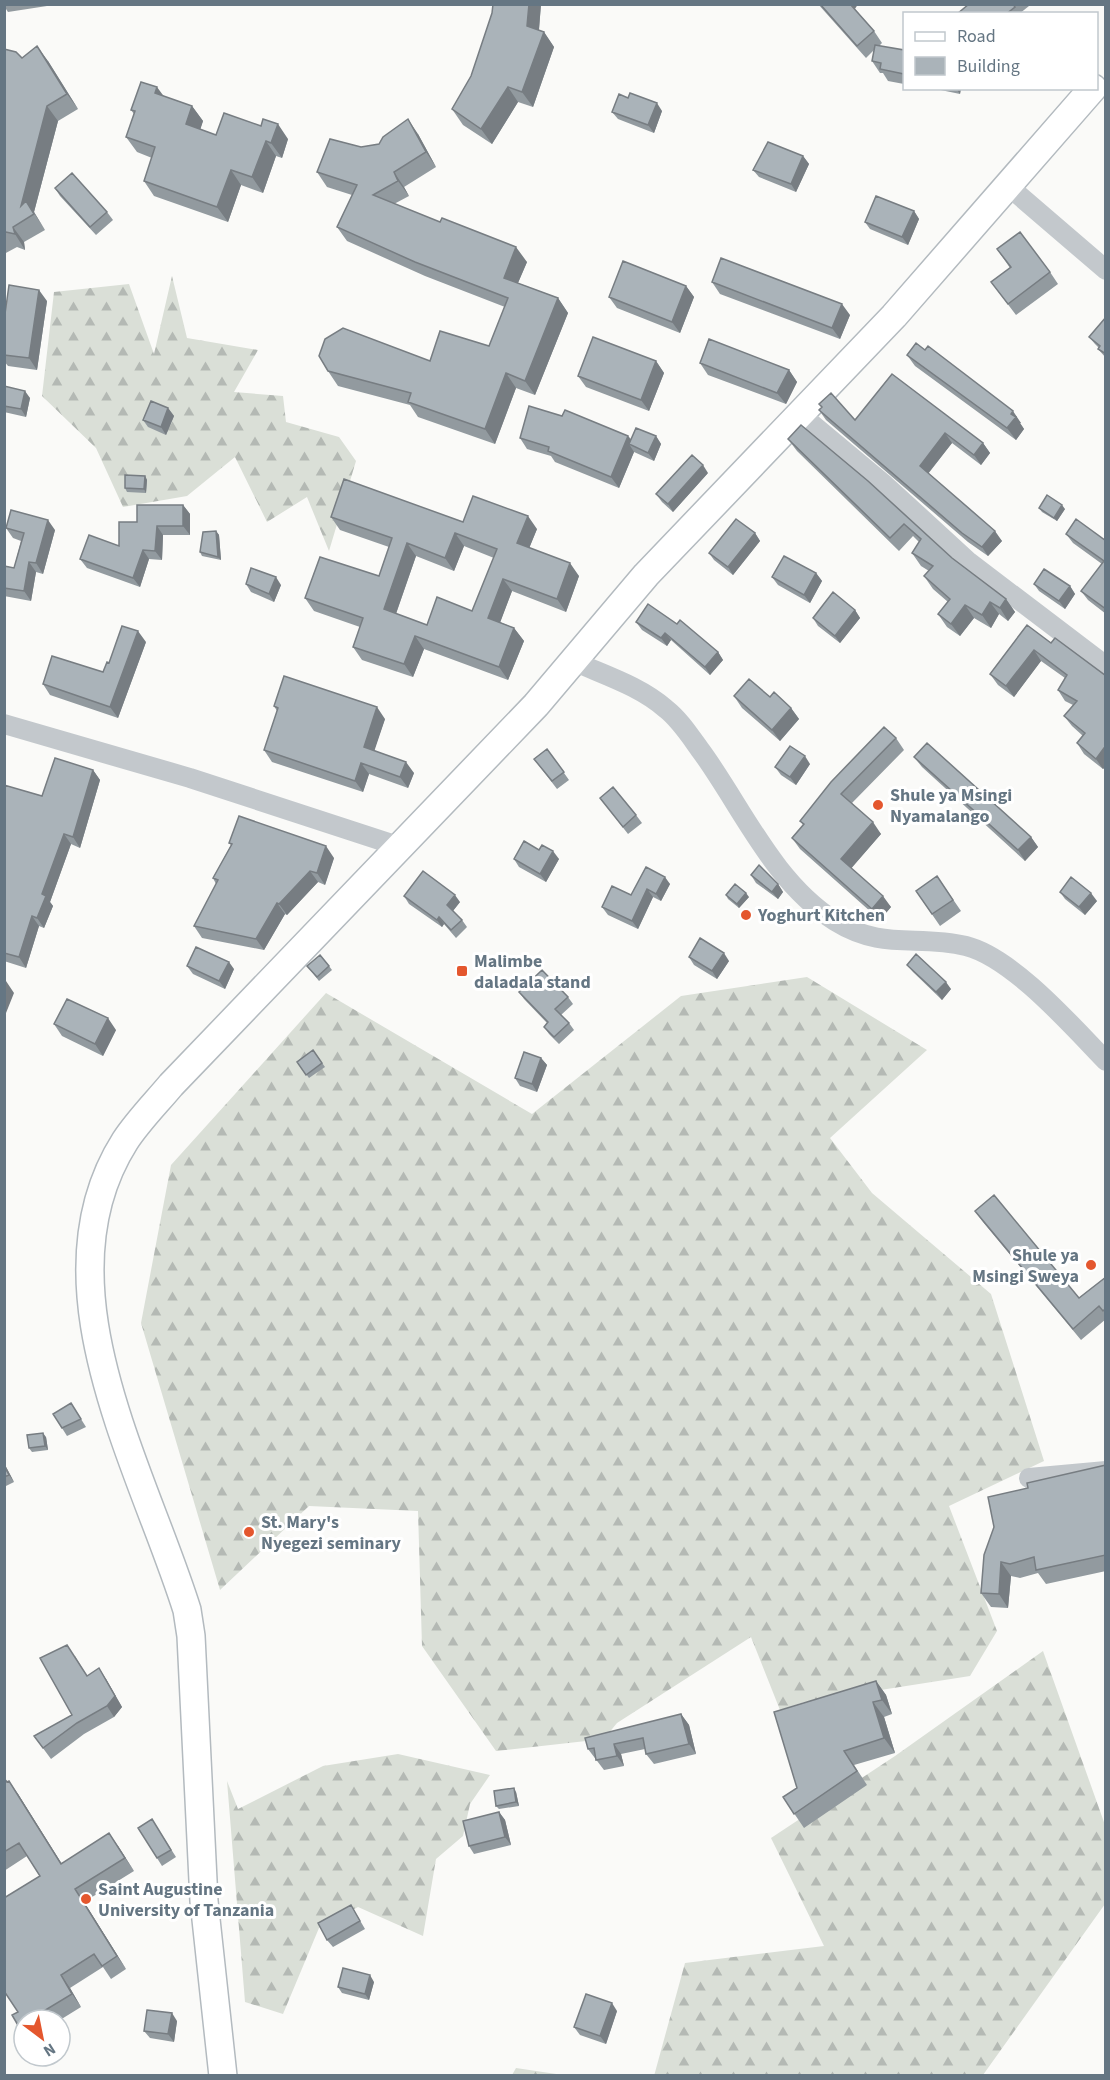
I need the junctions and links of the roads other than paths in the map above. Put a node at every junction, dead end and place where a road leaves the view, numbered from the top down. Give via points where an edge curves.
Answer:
1 (1091, 90) edge
2 (1007, 185) junction
3 (1106, 270) edge
4 (801, 415) junction
5 (573, 662) junction
6 (1106, 666) edge
7 (4, 724) edge
8 (401, 847) junction
9 (1106, 1060) edge
10 (1106, 1471) edge
11 (1029, 1479) dead end
12 (223, 2076) edge

1 - 2 main road
2 - 3 street
2 - 4 main road via 894,316
4 - 5 main road via 646,575
4 - 6 street via 969,562
5 - 8 main road
5 - 9 street via 624,683 666,709 710,763 800,894 834,921 870,938 942,941 969,947 995,960 1058,1011
7 - 8 street via 190,778
8 - 12 main road via 171,1085 126,1141 100,1203 90,1258 93,1324 111,1401 187,1610 204,1901
10 - 11 street

